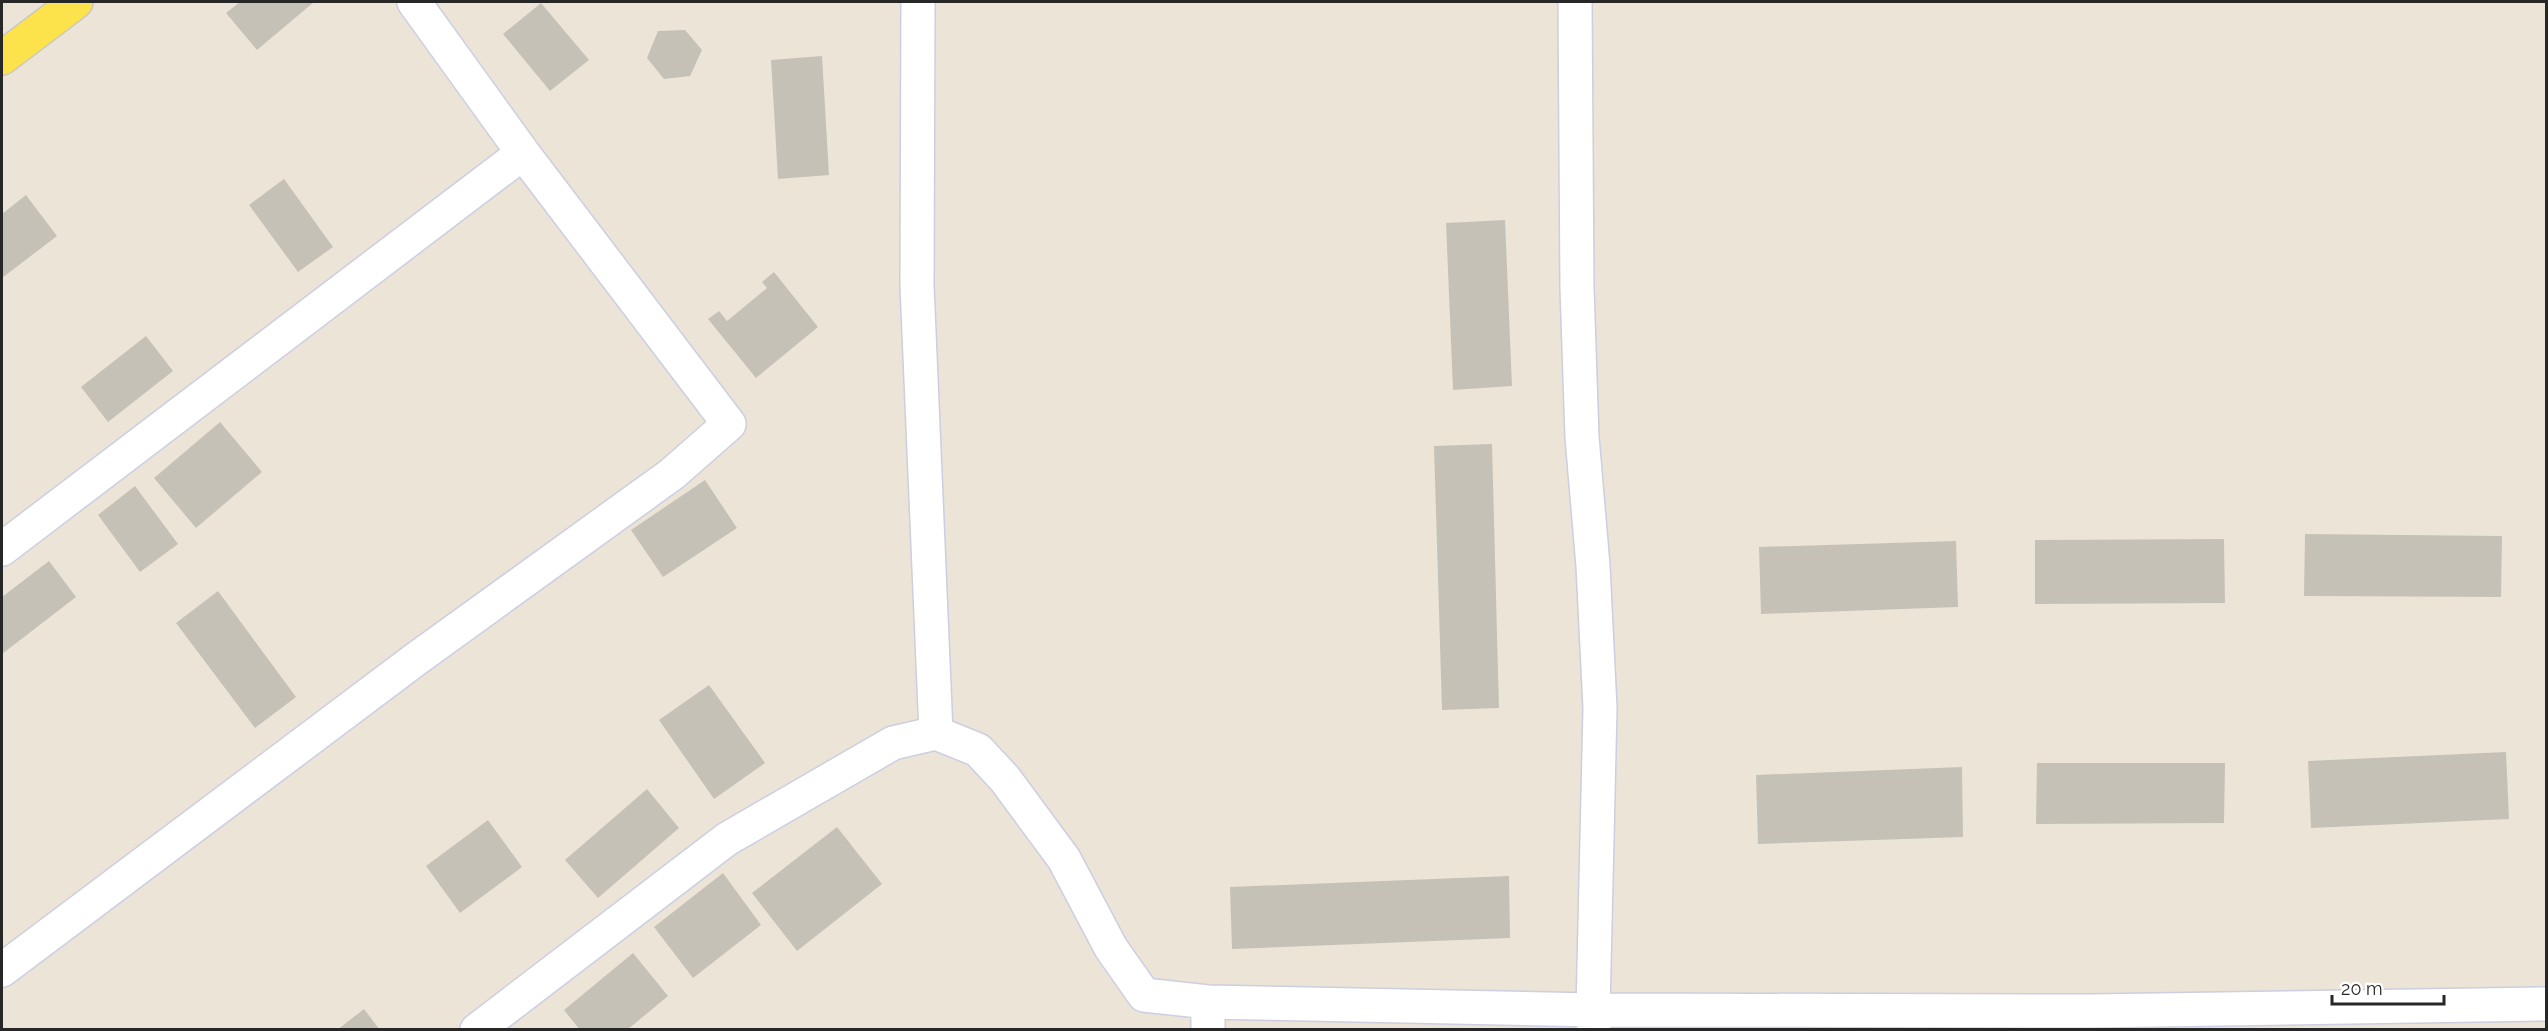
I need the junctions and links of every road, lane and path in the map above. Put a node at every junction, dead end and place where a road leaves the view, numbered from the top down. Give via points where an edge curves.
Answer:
1 (76, 2) edge
2 (414, 2) edge
3 (918, 2) edge
4 (1575, 2) edge
5 (2, 58) edge
6 (523, 153) junction
7 (2, 549) edge
8 (936, 733) junction
9 (2, 970) edge
10 (2547, 1004) edge
11 (1208, 1016) edge
12 (1593, 1020) edge
13 (477, 1029) edge

1 - 5 main road
2 - 6 street
3 - 8 street via 917,285
4 - 12 street via 1581,437 1600,708
6 - 7 street
6 - 9 street via 729,423 672,474 416,659
8 - 11 street via 978,750 1005,779 1064,859 1111,948 1144,994
8 - 13 street via 893,743 726,839
10 - 12 street
11 - 12 street

